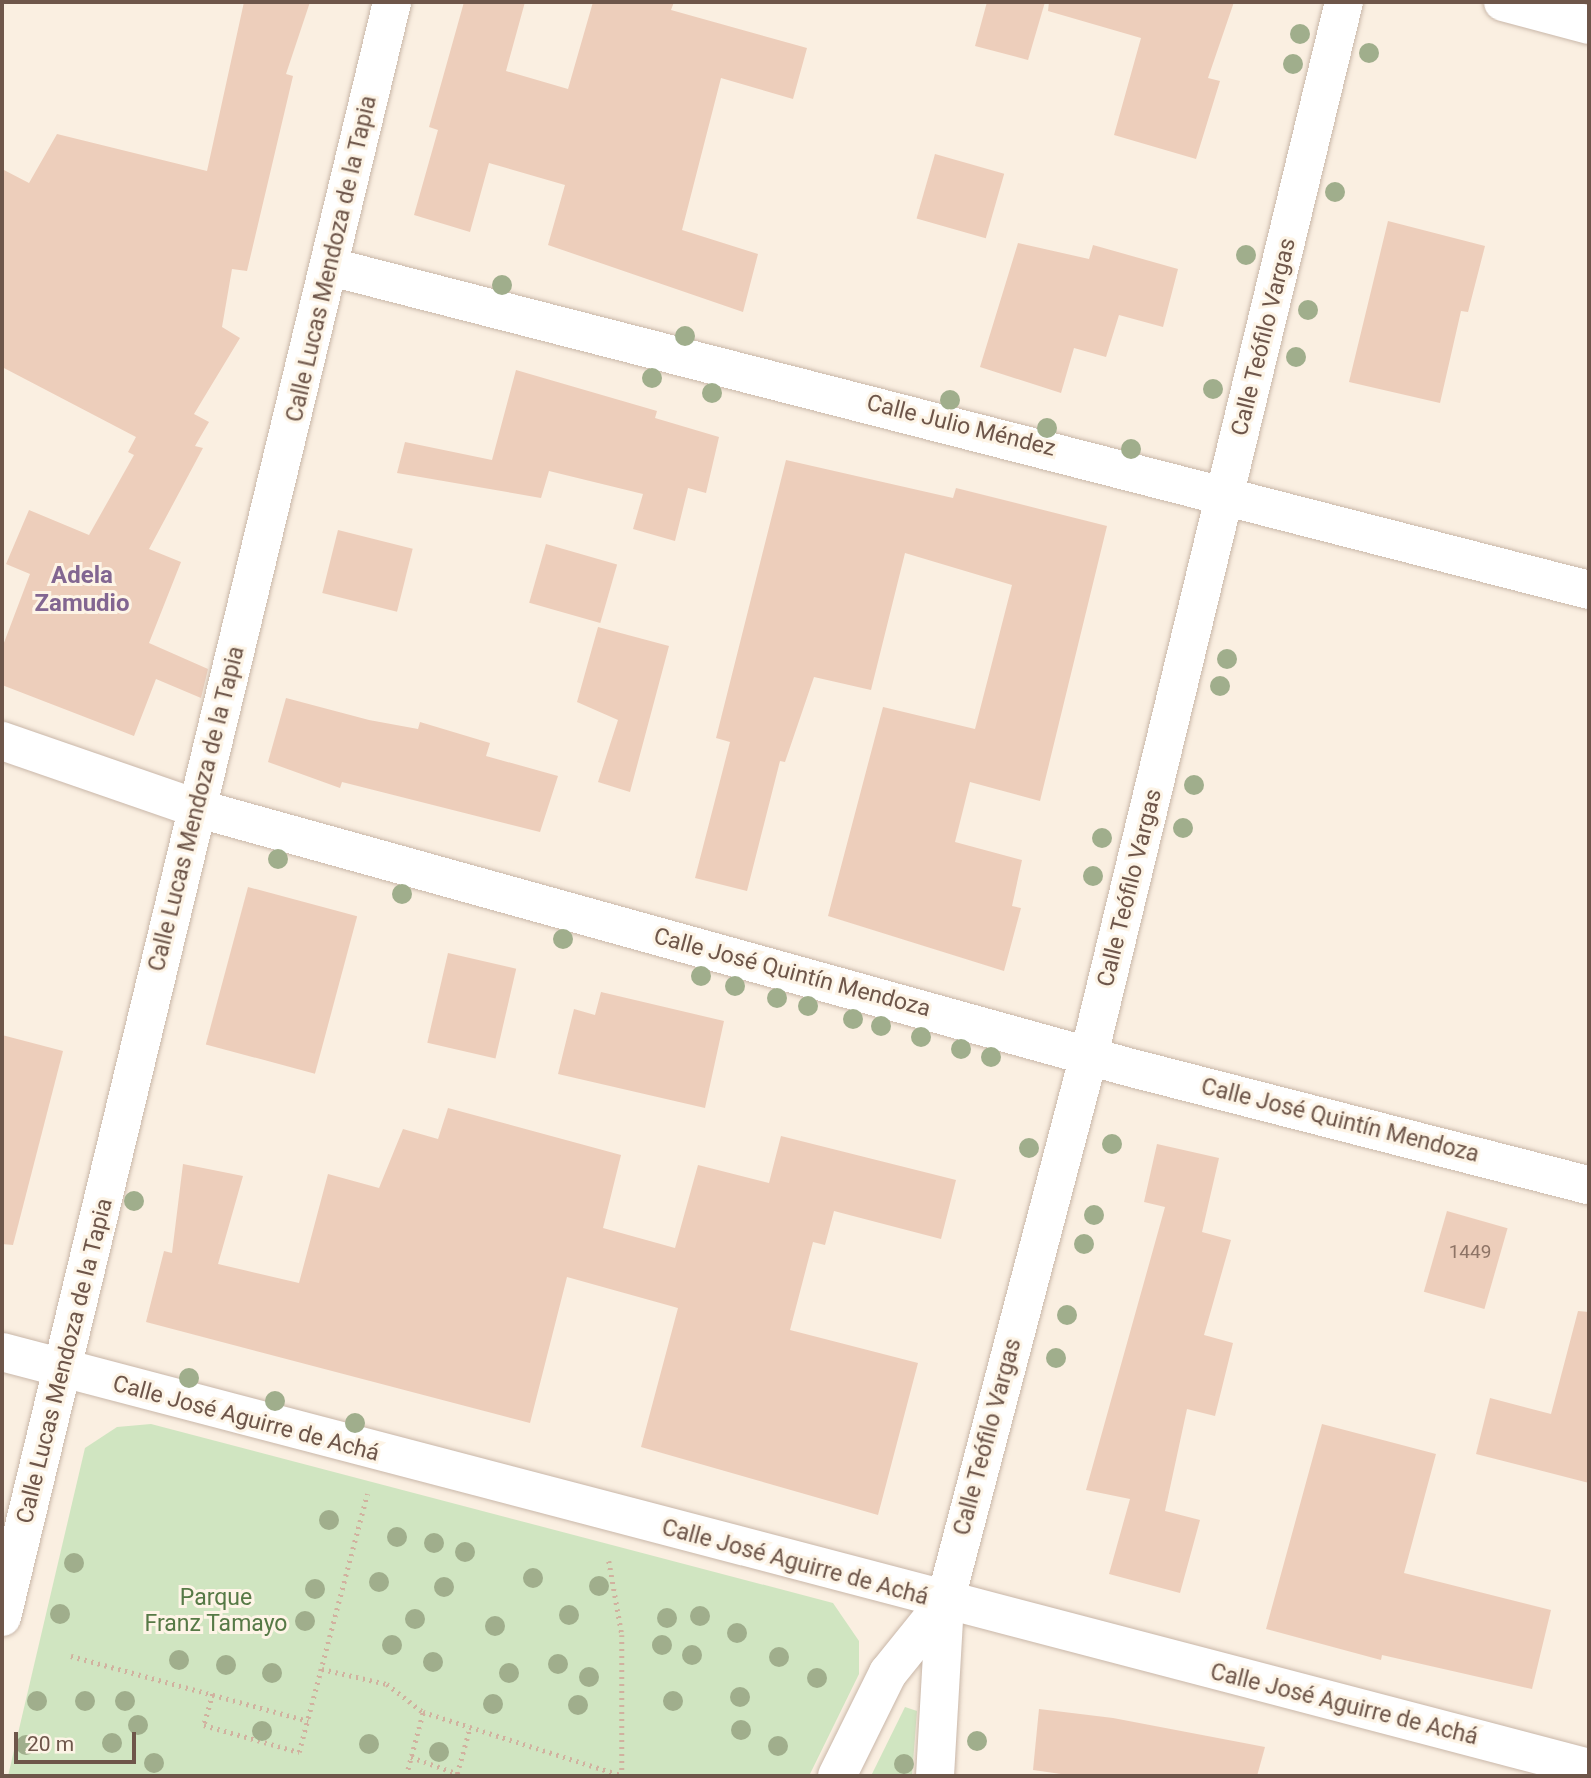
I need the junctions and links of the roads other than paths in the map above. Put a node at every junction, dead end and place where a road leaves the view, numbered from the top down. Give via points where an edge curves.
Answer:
1 (393, 2) edge
2 (1344, 2) edge
3 (1503, 2) edge
4 (1589, 25) edge
5 (331, 267) junction
6 (1226, 493) junction
7 (1589, 590) edge
8 (2, 741) edge
9 (197, 808) junction
10 (1089, 1055) junction
11 (1589, 1185) edge
12 (2, 1352) edge
13 (65, 1370) junction
14 (945, 1602) junction
15 (2, 1617) edge
16 (1589, 1768) edge
17 (837, 1776) edge
18 (935, 1776) edge

1 - 5 street, Calle Lucas Mendoza de la Tapia
2 - 6 street, Calle Teófilo Vargas
3 - 4 street
5 - 6 street, Calle Julio Méndez
5 - 9 street, Calle Lucas Mendoza de la Tapia
6 - 7 street, Calle Julio Méndez
6 - 10 street, Calle Teófilo Vargas
8 - 9 street, Calle José Quintín Mendoza
9 - 10 street, Calle José Quintín Mendoza
9 - 13 street, Calle Lucas Mendoza de la Tapia
10 - 11 street, Calle José Quintín Mendoza
10 - 14 street, Calle Teófilo Vargas
12 - 13 street, Calle José Aguirre de Achá
13 - 14 street, Calle José Aguirre de Achá
13 - 15 street, Calle Lucas Mendoza de la Tapia
14 - 16 street, Calle José Aguirre de Achá
14 - 17 street via 888,1673
14 - 18 street, Calle Teófilo Vargas

